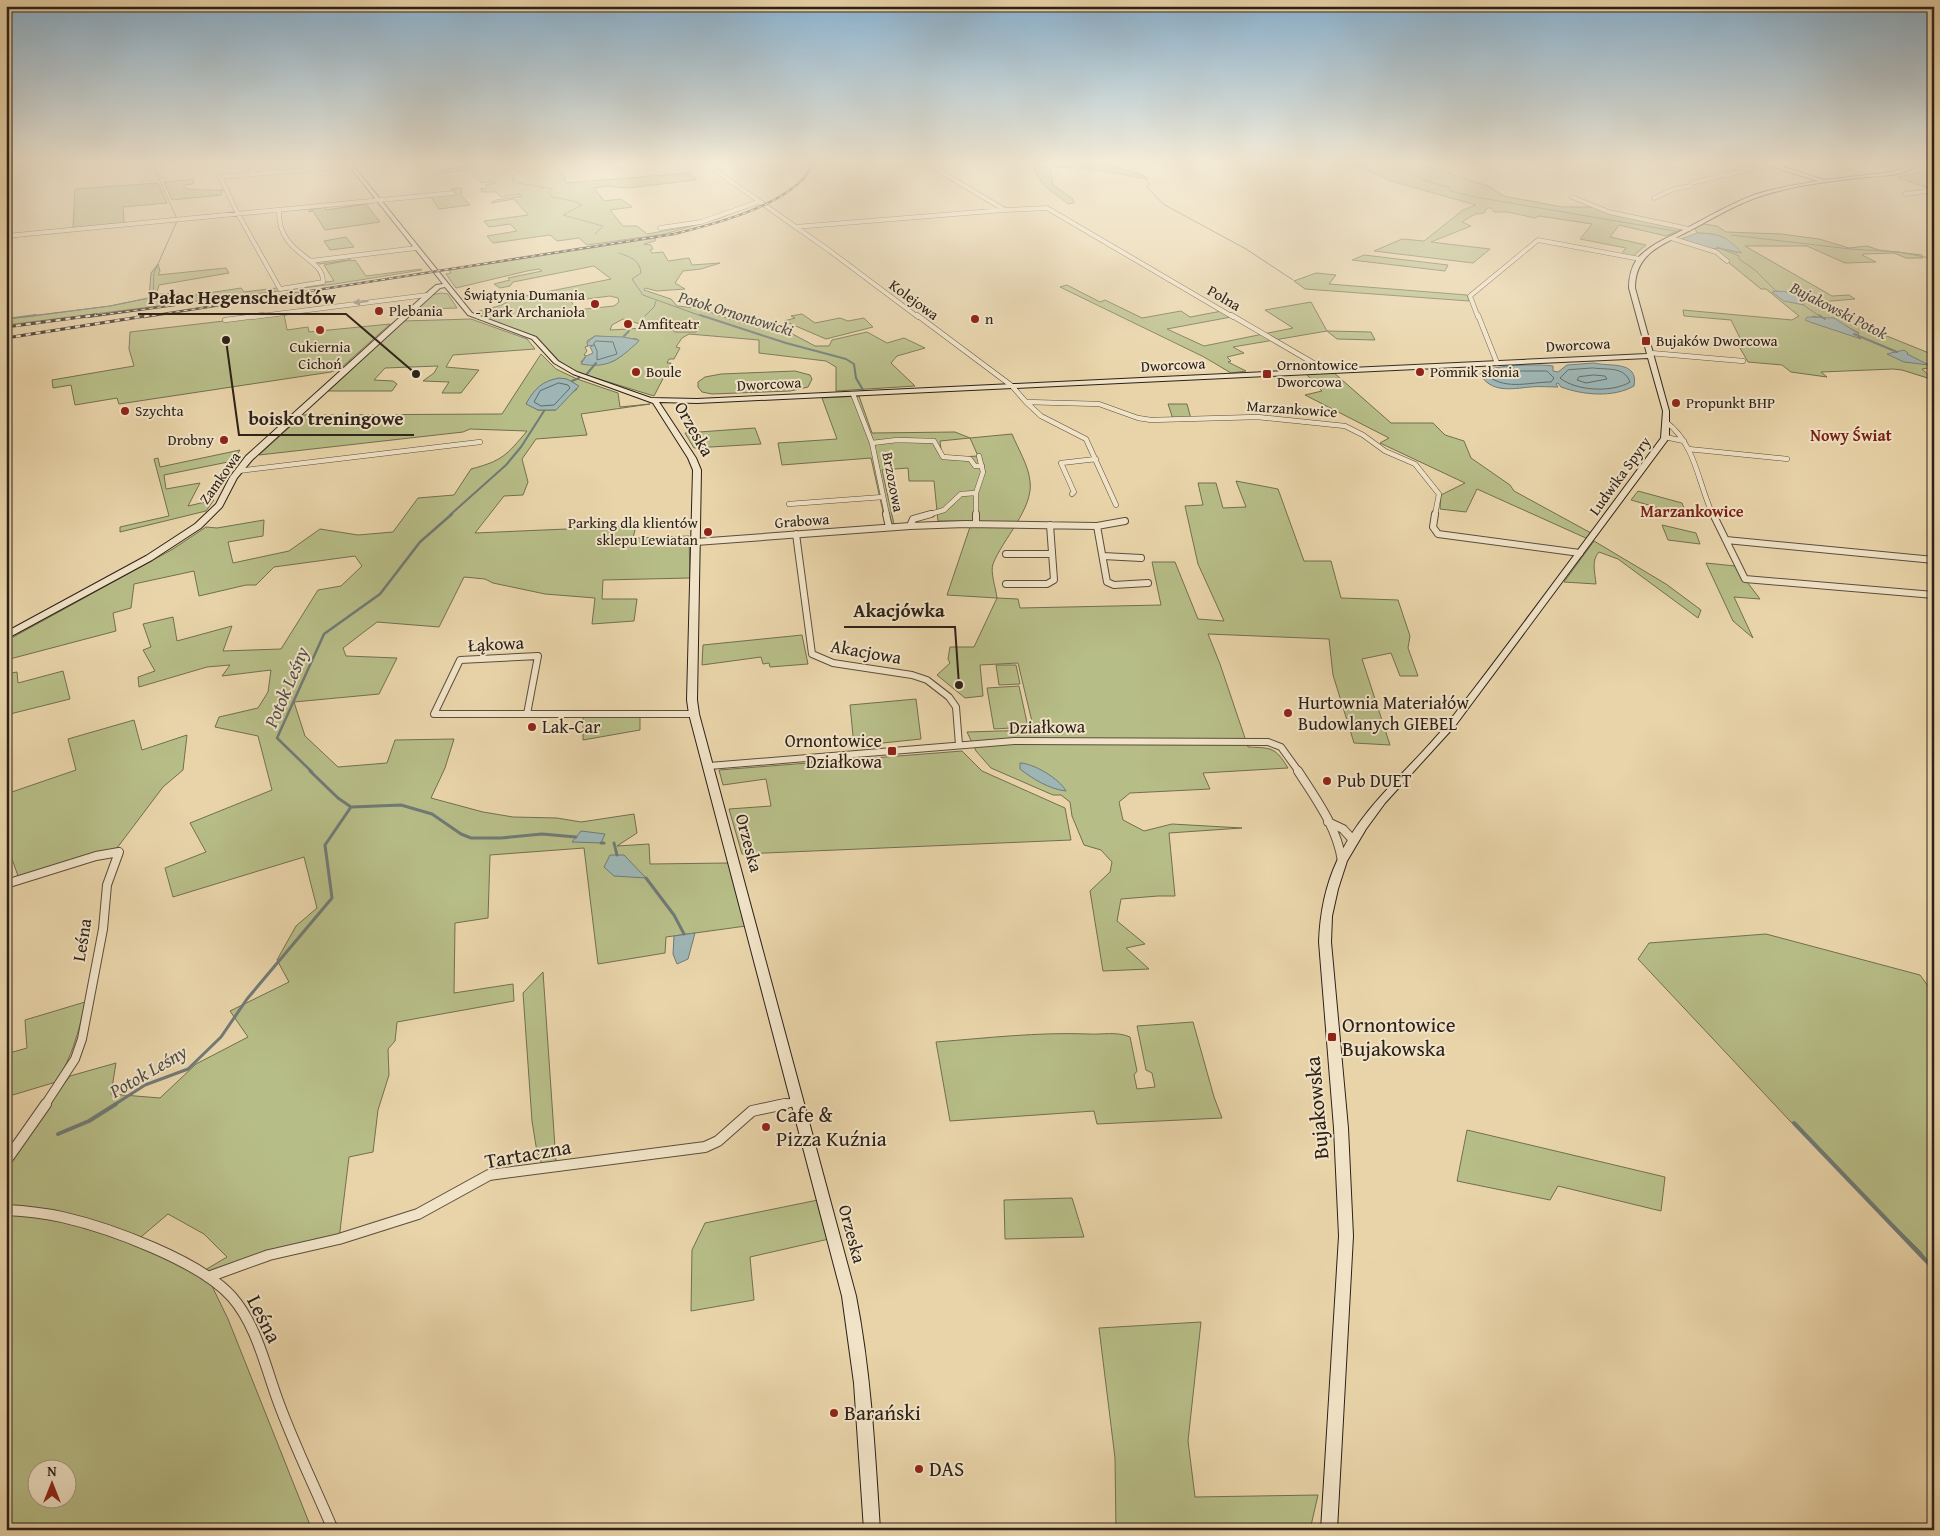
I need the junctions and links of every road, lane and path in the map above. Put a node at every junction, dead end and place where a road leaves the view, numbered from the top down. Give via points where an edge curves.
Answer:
1 (20, 235) edge
2 (250, 235) edge
3 (284, 235) edge
4 (406, 235) edge
5 (806, 235) edge
6 (1093, 235) edge
7 (1678, 235) edge
8 (6, 236) edge
9 (1670, 238) junction
10 (416, 248) junction
11 (1640, 259) junction
12 (310, 261) junction
13 (1727, 261) dead end
14 (444, 288) junction
15 (427, 295) junction
16 (225, 320) dead end
17 (1650, 354) junction
18 (1743, 361) dead end
19 (1498, 363) junction
20 (1320, 371) junction
21 (1012, 386) junction
22 (853, 394) junction
23 (650, 400) junction
24 (1026, 402) junction
25 (673, 404) junction
26 (661, 408) junction
27 (251, 420) dead end
28 (289, 422) junction
29 (1666, 422) junction
30 (1665, 437) junction
31 (1684, 441) junction
32 (480, 442) dead end
33 (872, 443) junction
34 (1688, 449) junction
35 (979, 456) dead end
36 (1096, 459) junction
37 (1787, 459) dead end
38 (982, 466) junction
39 (238, 471) junction
40 (976, 493) junction
41 (1072, 494) dead end
42 (883, 496) junction
43 (789, 504) dead end
44 (1116, 505) dead end
45 (1125, 521) dead end
46 (976, 524) junction
47 (1050, 525) junction
48 (910, 526) junction
49 (1097, 526) junction
50 (889, 527) junction
51 (796, 534) junction
52 (1726, 540) junction
53 (696, 542) junction
54 (1580, 553) junction
55 (1006, 554) dead end
56 (1051, 554) junction
57 (1103, 556) junction
58 (1140, 558) dead end
59 (1934, 560) edge
60 (1006, 584) dead end
61 (1148, 584) dead end
62 (1934, 596) edge
63 (6, 636) edge
64 (527, 714) junction
65 (694, 714) junction
66 (1452, 724) joint
67 (959, 745) junction
68 (709, 766) junction
69 (1328, 822) junction
70 (1361, 828) junction
71 (1343, 829) junction
72 (1336, 835) junction
73 (1353, 840) junction
74 (1342, 861) junction
75 (6, 884) edge
76 (796, 1102) junction
77 (6, 1162) edge
78 (6, 1210) edge
79 (208, 1278) junction
80 (333, 1530) edge
81 (872, 1530) edge
82 (1329, 1530) edge

1 - 8 street
2 - 12 street via 280,289 323,282 322,274
3 - 12 street via 290,246
4 - 10 street
5 - 21 street, Kolejowa
6 - 20 street, Polna via 1315,364
7 - 9 street
9 - 11 street
9 - 13 street via 1716,252
10 - 12 street
10 - 14 street via 442,280
11 - 17 street, Ludwika Spyry via 1632,281
11 - 19 street via 1538,240 1470,296
14 - 15 street, Zamkowa
14 - 23 street, Orzeska via 470,314 534,338 565,368
15 -> 16 street
15 - 28 street, Zamkowa
17 - 18 street
17 - 19 street, Dworcowa
17 - 29 street, Ludwika Spyry via 1666,411
19 - 20 street, Dworcowa
20 - 21 street, Dworcowa
21 - 22 street, Dworcowa
21 - 24 street
22 - 25 street, Dworcowa
22 - 33 street, Brzozowa
23 - 25 street, Dworcowa
23 - 26 street, Orzeska
24 - 36 street via 1041,416 1086,439
24 - 54 street, Marzankowice via 1099,404 1151,420 1257,417 1345,426 1385,451 1415,464 1438,494 1433,526 1438,534
25 - 26 street, Dworcowa
26 - 53 street, Orzeska via 697,470
27 - 28 street
28 - 39 street, Zamkowa
29 - 30 street, Ludwika Spyry
29 - 31 street via 1677,429
30 - 31 street
30 - 54 street, Ludwika Spyry
31 - 34 street
32 - 39 street
33 - 38 street, Brzozowa via 934,440 938,454 944,458 968,458 973,460 974,466
33 - 42 street, Brzozowa
34 - 37 street
34 - 52 street
35 - 38 street
36 - 41 street via 1061,463 1074,492
36 - 44 street
38 - 40 street via 982,478
39 - 63 street, Zamkowa via 219,505 198,526 149,558
40 - 46 street
40 - 48 street, Grabowa via 962,494 944,510 913,519
42 - 43 street
42 - 50 street, Brzozowa
45 - 49 street, Grabowa
46 - 47 street, Grabowa
46 - 48 street, Grabowa
47 - 49 street, Grabowa
47 - 56 street
48 - 50 street, Grabowa
49 - 57 street
50 - 51 street, Grabowa
51 - 53 street, Grabowa
51 - 67 street, Akacjowa via 812,654 833,663 927,680 949,697 956,707
52 - 59 street
52 - 62 street via 1745,579
53 - 65 street, Orzeska
54 - 66 street, Ludwika Spyry
55 - 56 street
56 - 60 street via 1052,582
57 - 58 street
57 - 61 street via 1107,582 1114,585
64 - 64 street, Łąkowa via 434,714 460,660 538,656
64 - 65 street, Łąkowa
65 - 68 street, Orzeska
66 - 70 street, Bujakowska via 1381,801
67 - 68 street, Działkowa
67 - 69 street, Działkowa via 1014,741 1268,742 1281,747 1290,758
68 - 76 street, Orzeska
69 - 71 street
69 - 72 street, Działkowa
70 - 71 street
70 - 73 street, Bujakowska
71 - 73 street
72 - 73 street
72 - 74 street, Działkowa
73 - 74 street, Bujakowska
74 - 82 street, Bujakowska via 1326,916 1325,942 1341,1128 1346,1236
75 - 77 street, Leśna via 96,856 120,852 107,885 100,946 82,1039 75,1059
76 - 79 street, Tartaczna via 754,1110 722,1140 705,1147 489,1175 418,1214 339,1240 269,1255
76 - 81 street, Orzeska via 857,1332
78 - 79 street, Leśna via 82,1222 173,1258
79 - 80 street, Leśna via 224,1288 244,1314

